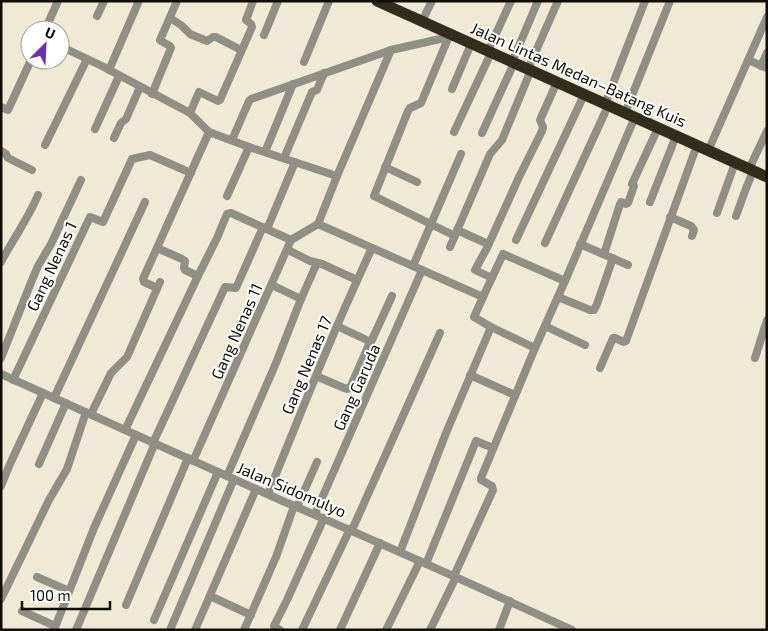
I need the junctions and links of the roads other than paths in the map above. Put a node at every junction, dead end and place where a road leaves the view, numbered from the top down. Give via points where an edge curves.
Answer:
1 (58, 1) edge
2 (104, 1) edge
3 (178, 1) edge
4 (252, 1) edge
5 (278, 1) edge
6 (329, 1) edge
7 (377, 1) edge
8 (432, 1) edge
9 (510, 1) edge
10 (538, 1) edge
11 (558, 1) edge
12 (645, 1) edge
13 (670, 1) edge
14 (138, 3) dead end
15 (97, 16) dead end
16 (767, 17) edge
17 (170, 18) junction
18 (49, 20) edge
19 (424, 22) junction
20 (448, 34) junction
21 (264, 35) dead end
22 (471, 44) junction
23 (241, 50) junction
24 (391, 50) junction
25 (70, 51) edge
26 (489, 52) junction
27 (767, 53) edge
28 (87, 60) junction
29 (748, 60) junction
30 (304, 62) dead end
31 (513, 62) junction
32 (764, 67) edge
33 (529, 69) junction
34 (26, 70) edge
35 (109, 70) junction
36 (324, 73) junction
37 (119, 76) junction
38 (557, 82) junction
39 (294, 84) junction
40 (140, 87) junction
41 (452, 89) dead end
42 (152, 94) junction
43 (584, 95) junction
44 (606, 105) junction
45 (5, 109) edge
46 (190, 113) junction
47 (630, 115) junction
48 (658, 128) junction
49 (94, 129) dead end
50 (767, 131) edge
51 (209, 132) junction
52 (454, 132) dead end
53 (482, 133) dead end
54 (676, 136) junction
55 (114, 138) dead end
56 (232, 140) junction
57 (45, 145) dead end
58 (697, 146) junction
59 (249, 147) junction
60 (708, 151) junction
61 (1, 152) edge
62 (264, 152) junction
63 (461, 154) dead end
64 (284, 158) junction
65 (295, 162) junction
66 (735, 163) junction
67 (385, 167) junction
68 (32, 170) dead end
69 (751, 170) junction
70 (191, 173) junction
71 (337, 176) junction
72 (767, 177) edge
73 (81, 180) dead end
74 (417, 182) dead end
75 (38, 195) dead end
76 (227, 196) dead end
77 (145, 202) dead end
78 (650, 202) dead end
79 (717, 214) dead end
80 (736, 216) dead end
81 (670, 217) junction
82 (318, 224) junction
83 (430, 224) junction
84 (265, 228) junction
85 (456, 233) junction
86 (692, 236) dead end
87 (291, 240) junction
88 (516, 240) dead end
89 (545, 243) dead end
90 (580, 244) junction
91 (487, 246) junction
92 (450, 247) dead end
93 (157, 248) junction
94 (372, 248) junction
95 (288, 250) junction
96 (503, 254) junction
97 (604, 254) junction
98 (614, 258) junction
99 (1, 262) edge
100 (317, 263) junction
101 (628, 265) dead end
102 (412, 266) junction
103 (422, 270) junction
104 (198, 276) junction
105 (492, 278) junction
106 (357, 280) junction
107 (565, 281) junction
108 (272, 285) junction
109 (392, 296) dead end
110 (483, 297) junction
111 (558, 297) junction
112 (301, 299) junction
113 (767, 320) edge
114 (337, 326) junction
115 (545, 326) junction
116 (490, 327) junction
117 (440, 333) dead end
118 (370, 342) junction
119 (585, 345) dead end
120 (535, 348) junction
121 (1, 358) edge
122 (754, 358) dead end
123 (600, 368) dead end
124 (1, 374) edge
125 (470, 375) junction
126 (316, 376) junction
127 (13, 380) junction
128 (44, 393) junction
129 (515, 395) junction
130 (54, 398) junction
131 (66, 403) junction
132 (88, 413) junction
133 (125, 430) junction
134 (136, 435) junction
135 (154, 443) junction
136 (493, 448) junction
137 (190, 460) junction
138 (317, 462) dead end
139 (39, 464) dead end
140 (218, 472) junction
141 (231, 478) junction
142 (1, 486) edge
143 (256, 489) junction
144 (268, 494) junction
145 (296, 507) junction
146 (315, 514) junction
147 (324, 518) junction
148 (351, 530) junction
149 (380, 543) junction
150 (400, 552) junction
151 (423, 562) junction
152 (37, 577) dead end
153 (455, 577) junction
154 (69, 591) junction
155 (210, 596) junction
156 (1, 599) edge
157 (510, 601) junction
158 (126, 605) dead end
159 (22, 611) dead end
160 (252, 614) junction
161 (154, 620) dead end
162 (54, 628) edge
163 (76, 630) edge
164 (170, 630) edge
165 (195, 630) edge
166 (244, 630) edge
167 (280, 630) edge
168 (302, 630) edge
169 (340, 630) edge
170 (386, 630) edge
171 (430, 630) edge
172 (498, 630) edge
173 (572, 630) edge

1 - 18 street
2 - 15 street
3 - 17 street
4 - 23 street via 246,20 252,27
5 - 21 street
6 - 30 street
7 - 19 highway, Jalan Lintas Medan–Batang Kuis
8 - 19 street
9 - 26 street
10 - 31 street
11 - 33 street
12 - 44 street
13 - 47 street
14 - 35 street
16 - 29 street
17 - 23 street via 194,37 207,41 216,37
17 - 42 street via 160,40 171,49
19 - 20 highway, Jalan Lintas Medan–Batang Kuis
20 - 22 highway, Jalan Lintas Medan–Batang Kuis
20 - 24 street
20 - 67 street via 421,103 408,111
22 - 26 highway, Jalan Lintas Medan–Batang Kuis
22 - 41 street
23 - 46 street via 220,100 199,92
24 - 36 street
24 - 71 street
25 - 28 street
26 - 31 highway, Jalan Lintas Medan–Batang Kuis
26 - 52 street
27 - 32 street
28 - 35 street
28 - 57 street
29 - 32 street
29 - 60 street
31 - 33 highway, Jalan Lintas Medan–Batang Kuis
31 - 53 street
33 - 38 highway, Jalan Lintas Medan–Batang Kuis
33 - 85 street via 502,140 490,154
34 - 45 street
35 - 37 street
36 - 39 street
36 - 64 street via 317,90 312,92
37 - 40 street
37 - 49 street
38 - 43 highway, Jalan Lintas Medan–Batang Kuis
38 - 91 street via 540,120 542,131
39 - 56 street via 249,101
39 - 62 street
40 - 42 street
40 - 55 street
42 - 46 street
43 - 44 highway, Jalan Lintas Medan–Batang Kuis
43 - 88 street
44 - 47 highway, Jalan Lintas Medan–Batang Kuis
44 - 89 street
46 - 51 street
47 - 48 highway, Jalan Lintas Medan–Batang Kuis
47 - 90 street
48 - 54 highway, Jalan Lintas Medan–Batang Kuis
48 - 97 street via 632,184 628,203 620,204
50 - 69 street
51 - 56 street
51 - 70 street
54 - 58 highway, Jalan Lintas Medan–Batang Kuis
54 - 78 street
56 - 59 street
58 - 60 highway, Jalan Lintas Medan–Batang Kuis
58 - 81 street
59 - 62 street
59 - 76 street
60 - 66 highway, Jalan Lintas Medan–Batang Kuis
61 - 68 street
62 - 64 street
63 - 83 street
64 - 65 street
65 - 71 street
65 - 84 street
66 - 69 highway, Jalan Lintas Medan–Batang Kuis
66 - 79 street
67 - 74 street
67 - 83 street via 374,196
69 - 72 highway, Jalan Lintas Medan–Batang Kuis
69 - 80 street
70 - 93 street
70 - 127 street, Gang Nenas 1 via 149,155 132,159 103,222 90,217
71 - 82 street
73 - 121 street via 38,266
75 - 99 street
77 - 130 street
81 - 86 street via 692,226
81 - 123 street via 626,341 612,338
82 - 87 street
82 - 94 street
83 - 85 street
83 - 102 street
84 - 87 street
84 - 104 street via 227,214
84 - 135 street via 236,288 225,287
85 - 91 street
85 - 92 street
87 - 95 street, Gang Nenas 11
90 - 97 street
90 - 107 street
91 - 96 street
91 - 105 street via 475,270
93 - 104 street via 185,261 185,270
93 - 132 street via 143,279 158,285 127,357 111,373
94 - 102 street
94 - 106 street, Gang Nenas 17
95 - 100 street
95 - 108 street, Gang Nenas 11
96 - 105 street
96 - 107 street
97 - 98 street
98 - 101 street
98 - 111 street via 594,310
100 - 106 street
100 - 112 street
102 - 103 street
103 - 110 street
103 - 146 street, Gang Garuda
104 - 133 street
105 - 110 street
106 - 114 street, Gang Nenas 17
107 - 111 street
108 - 112 street
108 - 137 street, Gang Nenas 11
109 - 118 street
110 - 116 street via 474,317
111 - 115 street
112 - 141 street
113 - 122 street
114 - 118 street
114 - 126 street, Gang Nenas 17
115 - 119 street
115 - 120 street
116 - 120 street
116 - 125 street
117 - 148 street
118 - 126 street via 350,388
120 - 129 street
124 - 127 street, Jalan Sidomulyo
125 - 129 street
125 - 150 street
126 - 144 street, Gang Nenas 17
127 - 128 street, Jalan Sidomulyo
128 - 130 street, Jalan Sidomulyo
128 - 142 street
129 - 136 street
130 - 131 street, Jalan Sidomulyo
131 - 132 street, Jalan Sidomulyo
131 - 139 street
132 - 133 street, Jalan Sidomulyo
132 - 156 street via 67,469
133 - 134 street, Jalan Sidomulyo
134 - 135 street, Jalan Sidomulyo
134 - 154 street
135 - 137 street, Jalan Sidomulyo
135 - 163 street
136 - 151 street via 476,441
136 - 153 street via 480,479 493,490
137 - 140 street, Jalan Sidomulyo
137 - 158 street, Gang Nenas 11
138 - 145 street
140 - 141 street, Jalan Sidomulyo
140 - 161 street
141 - 143 street, Jalan Sidomulyo
141 - 164 street
143 - 144 street, Jalan Sidomulyo
143 - 155 street
144 - 145 street, Jalan Sidomulyo
145 - 146 street, Jalan Sidomulyo
145 - 160 street
146 - 147 street, Jalan Sidomulyo
147 - 148 street, Jalan Sidomulyo
147 - 167 street via 274,626
148 - 149 street, Jalan Sidomulyo
148 - 168 street
149 - 150 street, Jalan Sidomulyo
149 - 169 street
150 - 151 street, Jalan Sidomulyo
151 - 153 street, Jalan Sidomulyo
151 - 170 street
152 - 154 street
153 - 157 street, Jalan Sidomulyo
153 - 171 street
154 - 162 street
155 - 160 street
155 - 165 street
157 - 172 street
157 - 173 street, Jalan Sidomulyo
159 - 162 street
160 - 166 street

